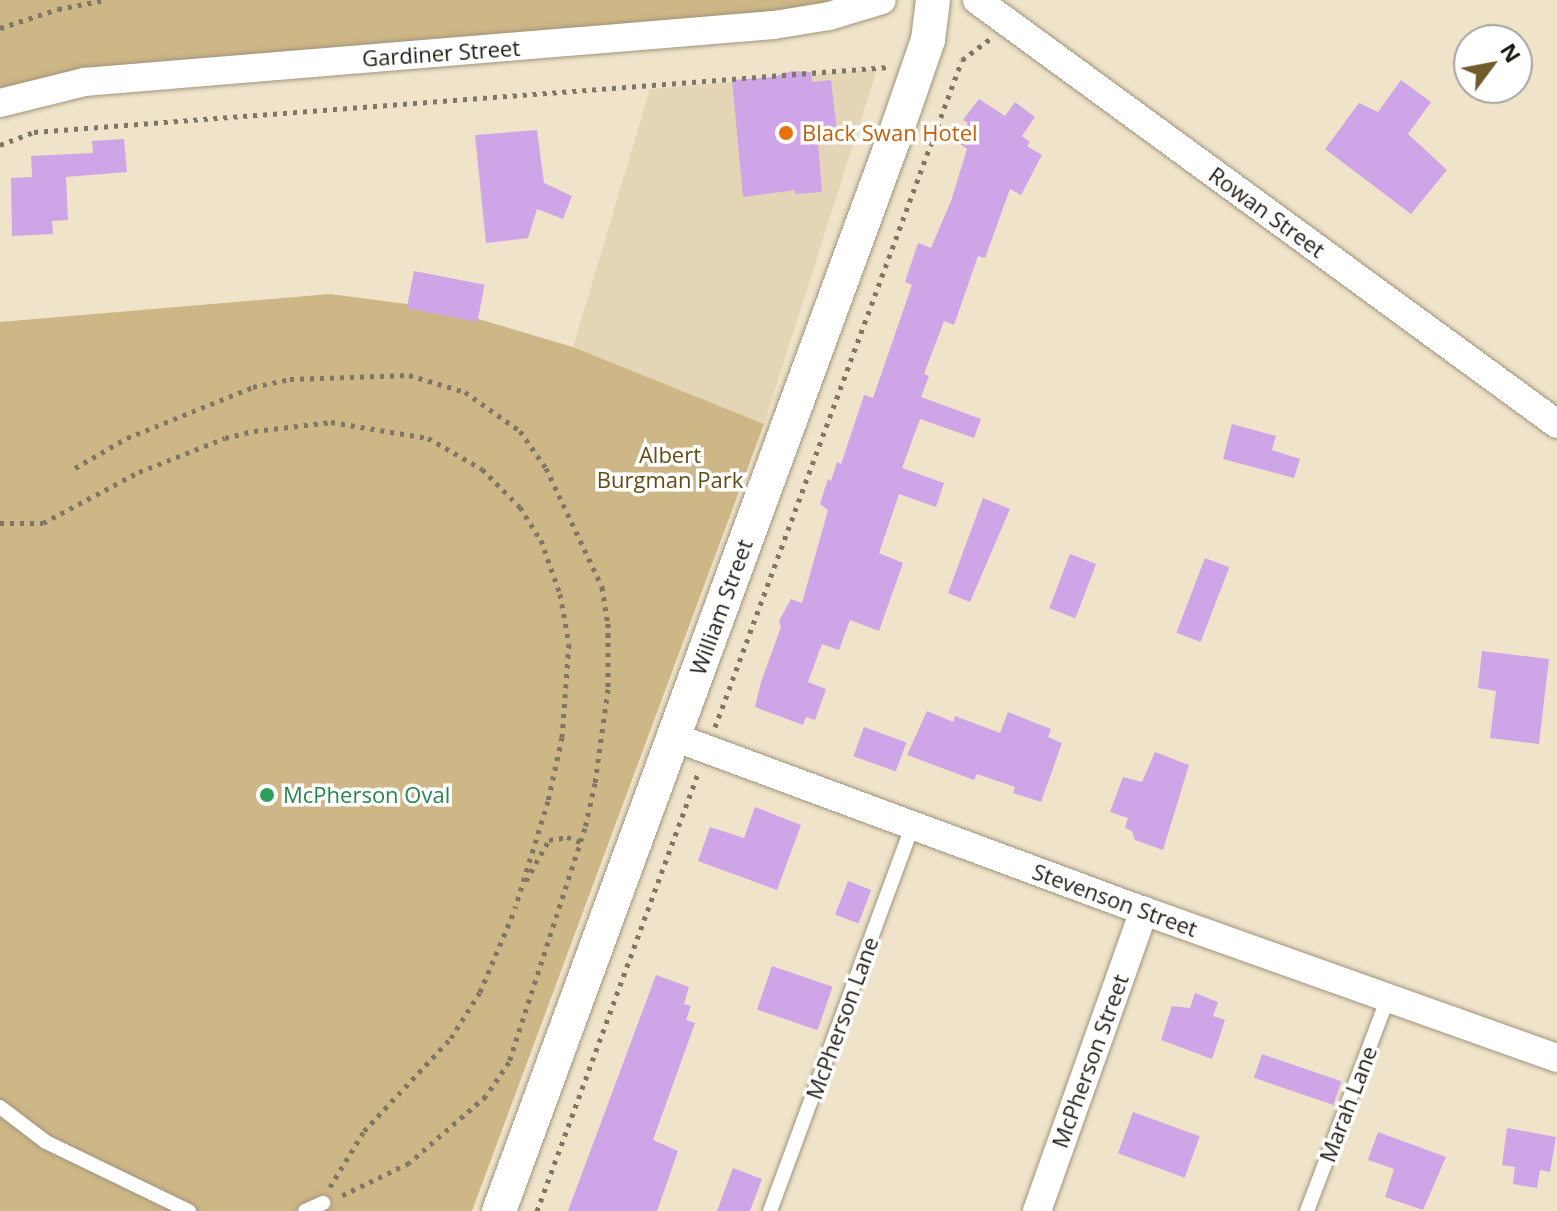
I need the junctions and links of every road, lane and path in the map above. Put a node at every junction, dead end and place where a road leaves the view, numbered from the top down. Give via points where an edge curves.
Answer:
1 (105, 0) edge
2 (882, 0) edge
3 (933, 0) edge
4 (977, 0) edge
5 (1010, 24) junction
6 (0, 28) edge
7 (915, 77) junction
8 (0, 103) edge
9 (0, 145) edge
10 (1557, 424) edge
11 (75, 468) dead end
12 (0, 523) edge
13 (674, 737) junction
14 (707, 749) junction
15 (913, 825) junction
16 (581, 842) junction
17 (515, 908) junction
18 (1144, 911) junction
19 (1388, 998) junction
20 (1557, 1058) edge
21 (0, 1107) edge
22 (323, 1203) junction
23 (189, 1211) edge
24 (305, 1211) edge
25 (499, 1211) edge
26 (537, 1211) edge
27 (770, 1211) edge
28 (1037, 1211) edge
29 (1307, 1211) edge

1 - 6 path
2 - 8 street, Gardiner Street via 774,25 84,82
3 - 7 street, William Street via 928,40
4 - 5 street, Rowan Street
5 - 10 street, Rowan Street
5 - 14 path via 962,60
7 - 9 path via 885,66 831,69 34,132
7 - 13 street, William Street
11 - 16 path via 189,410 290,379 409,375 465,392 496,412 520,431 546,468 602,587 608,689
12 - 17 path via 43,523 139,472 225,438 331,422 428,438 482,469 520,507 541,540 560,594 569,644 562,737
13 - 14 street, Stevenson Street
13 - 25 street, William Street
14 - 15 street, Stevenson Street
14 - 26 path
15 - 18 street, Stevenson Street
15 - 27 lane, McPherson Lane
16 - 17 path via 567,837 549,840
16 - 22 path via 500,1080 409,1163
17 - 22 path via 480,992 451,1038 364,1131
18 - 19 street, Stevenson Street
18 - 28 street, McPherson Street
19 - 20 street, Stevenson Street
19 - 29 lane, Marah Lane
21 - 23 lane via 46,1142
22 - 24 lane

